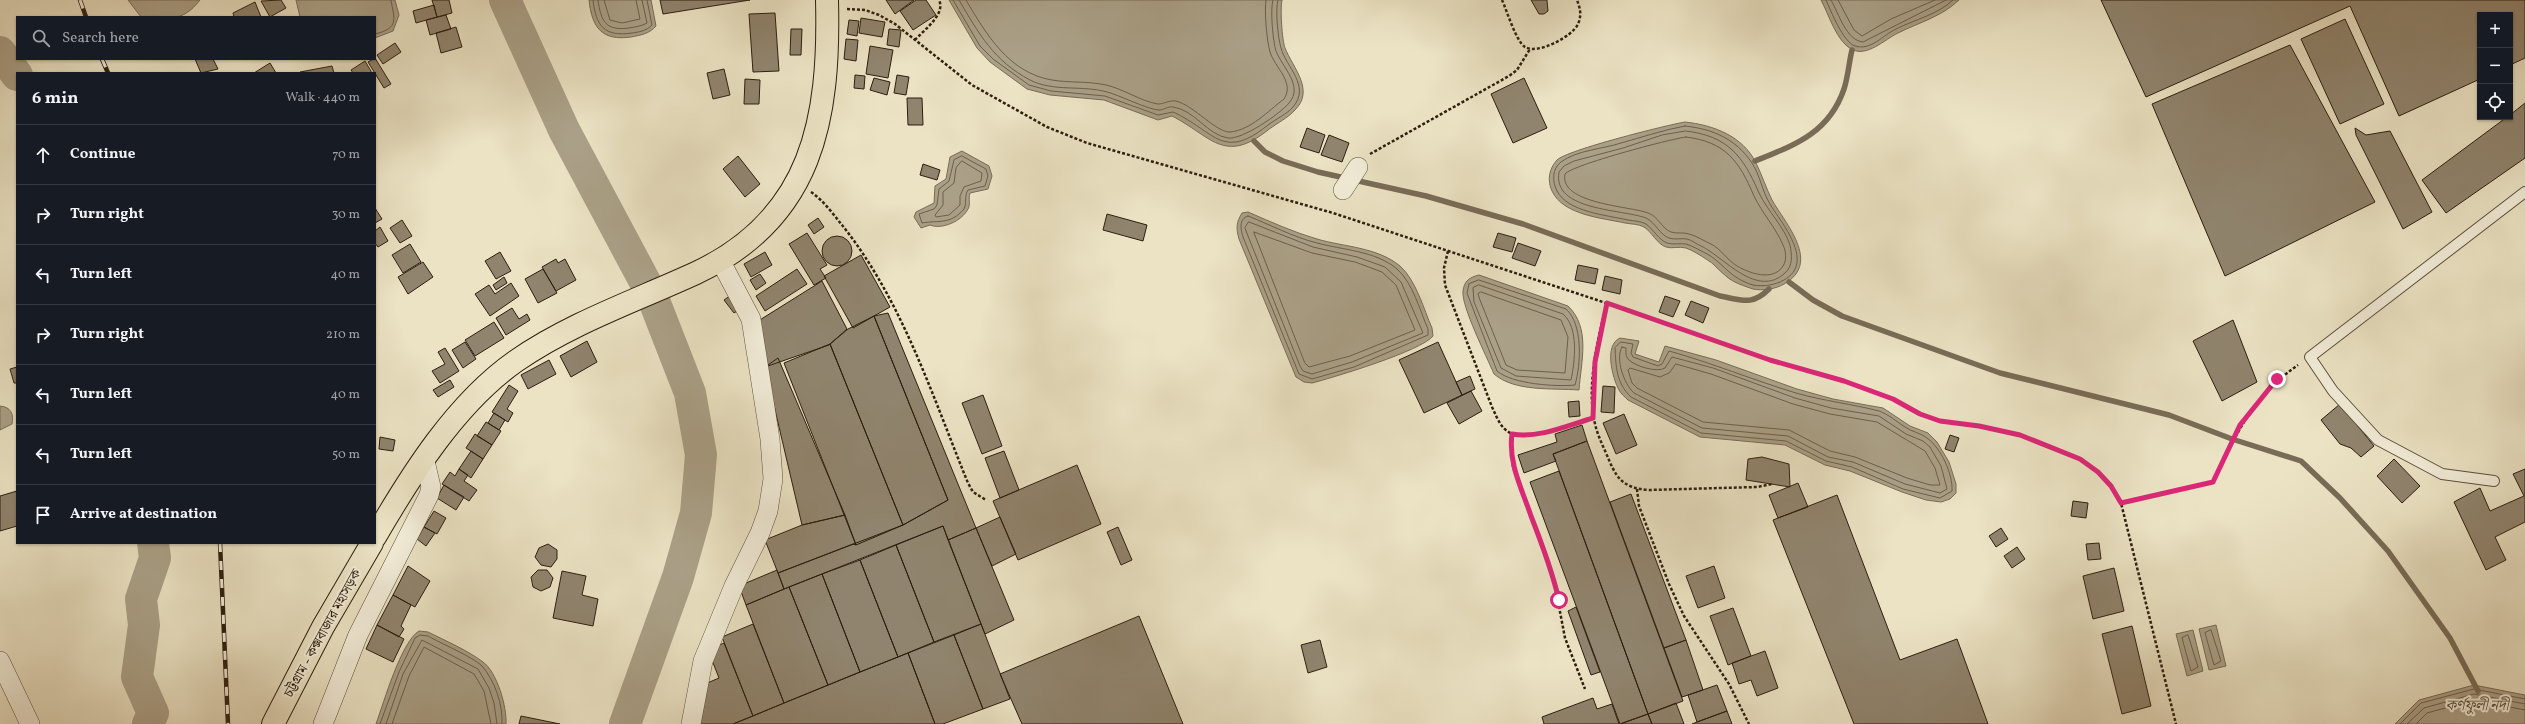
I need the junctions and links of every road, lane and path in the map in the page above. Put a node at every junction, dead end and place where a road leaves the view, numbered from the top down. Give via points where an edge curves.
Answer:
1 (939, 0) edge
2 (1502, 0) edge
3 (1577, 0) edge
4 (827, 4) edge
5 (915, 40) junction
6 (1530, 49) junction
7 (1358, 167) joint
8 (798, 182) junction
9 (1343, 190) dead end
10 (2525, 192) edge
11 (1448, 251) junction
12 (720, 260) junction
13 (1607, 303) junction
14 (2310, 357) junction
15 (1593, 418) junction
16 (1512, 434) junction
17 (424, 457) junction
18 (2494, 481) dead end
19 (1772, 484) dead end
20 (1637, 489) junction
21 (986, 500) dead end
22 (2121, 503) junction
23 (376, 535) edge
24 (371, 544) edge
25 (0, 661) edge
26 (1584, 689) dead end
27 (30, 724) edge
28 (273, 724) edge
29 (323, 724) edge
30 (691, 724) edge
31 (1749, 724) edge
32 (2176, 724) edge

1 - 5 path via 940,10 937,16
2 - 6 path via 1520,40
3 - 6 path via 1580,17 1572,33 1552,43
4 - 5 path via 879,15
4 - 8 highway via 822,101 809,159
5 - 11 path via 972,85 1006,106 1087,143 1333,213
6 - 7 path via 1517,70 1509,76 1379,148
7 - 9 street
8 - 12 highway via 769,222
8 - 21 path via 816,195 831,212 872,266 909,340 968,483 973,492
10 - 14 lane
11 - 13 path
11 - 16 path via 1444,268 1445,285 1492,407 1501,425
12 - 17 highway via 538,347 498,375
12 - 30 street via 751,319 770,439 773,478 766,518 703,661
13 - 15 path via 1595,362
13 - 22 path via 1770,360 1844,381 1893,399 1920,414 1940,421 2020,435 2080,459 2098,472 2111,486
14 - 18 lane via 2333,391 2378,440 2442,474
14 - 22 path via 2277,379 2240,425 2213,482
15 - 16 path via 1539,433
15 - 20 path via 1617,476 1623,483
16 - 26 path via 1513,467 1553,575 1565,638
17 - 23 highway
17 - 29 street via 431,487 429,495 358,635
19 - 20 path via 1757,487
20 - 31 path via 1639,506 1684,616 1729,684
22 - 32 path
24 - 28 highway, চট্টগ্রাম - কক্সবাজার মহাসড়ক via 323,627
25 - 27 street

